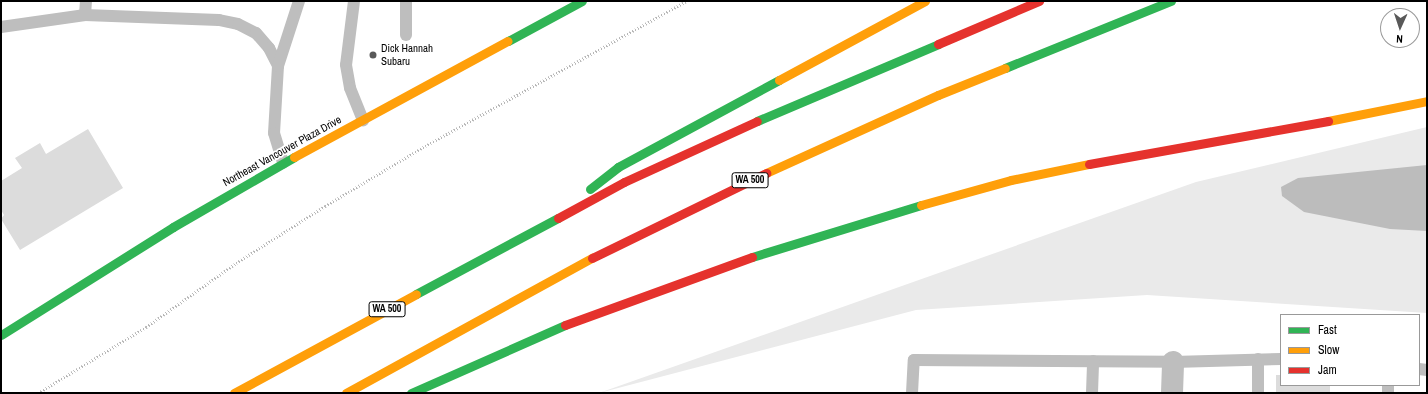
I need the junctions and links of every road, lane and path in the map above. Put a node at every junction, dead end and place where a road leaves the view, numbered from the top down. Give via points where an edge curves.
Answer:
1 (86, 1) edge
2 (299, 1) edge
3 (354, 1) edge
4 (406, 1) edge
5 (687, 1) edge
6 (925, 1) edge
7 (1039, 1) edge
8 (1171, 1) edge
9 (575, 3) edge
10 (85, 15) junction
11 (1, 27) edge
12 (406, 36) dead end
13 (278, 66) junction
14 (1427, 101) edge
15 (362, 120) junction
16 (283, 163) junction
17 (541, 226) junction
18 (1, 335) edge
19 (1258, 359) junction
20 (1280, 359) edge
21 (1093, 361) junction
22 (1173, 362) junction
23 (38, 393) edge
24 (234, 393) edge
25 (346, 393) edge
26 (411, 393) edge
27 (912, 393) edge
28 (1092, 393) edge
29 (1172, 393) edge
30 (1258, 393) edge

1 - 10 lane
2 - 13 lane
3 - 15 lane via 346,65 350,88
4 - 12 lane
5 - 23 path via 425,146 325,206 236,263 146,327
6 - 17 main road via 618,167
7 - 17 main road, WA 500 via 689,152
8 - 25 main road, WA 500 via 945,92 752,179 623,241
9 - 15 main road, Northeast Vancouver Plaza Drive
10 - 11 lane
10 - 13 lane via 219,20 238,24 256,34 269,48
13 - 16 lane via 274,133
14 - 26 main road via 1281,131 1137,154 1011,180 897,211 797,241 599,311
15 - 16 main road, Northeast Vancouver Plaza Drive
16 - 18 main road, Northeast Vancouver Plaza Drive via 173,227
17 - 24 main road, WA 500
19 - 20 lane
19 - 22 lane
19 - 30 lane
21 - 22 lane
21 - 27 lane via 914,360
21 - 28 lane
22 - 29 street

